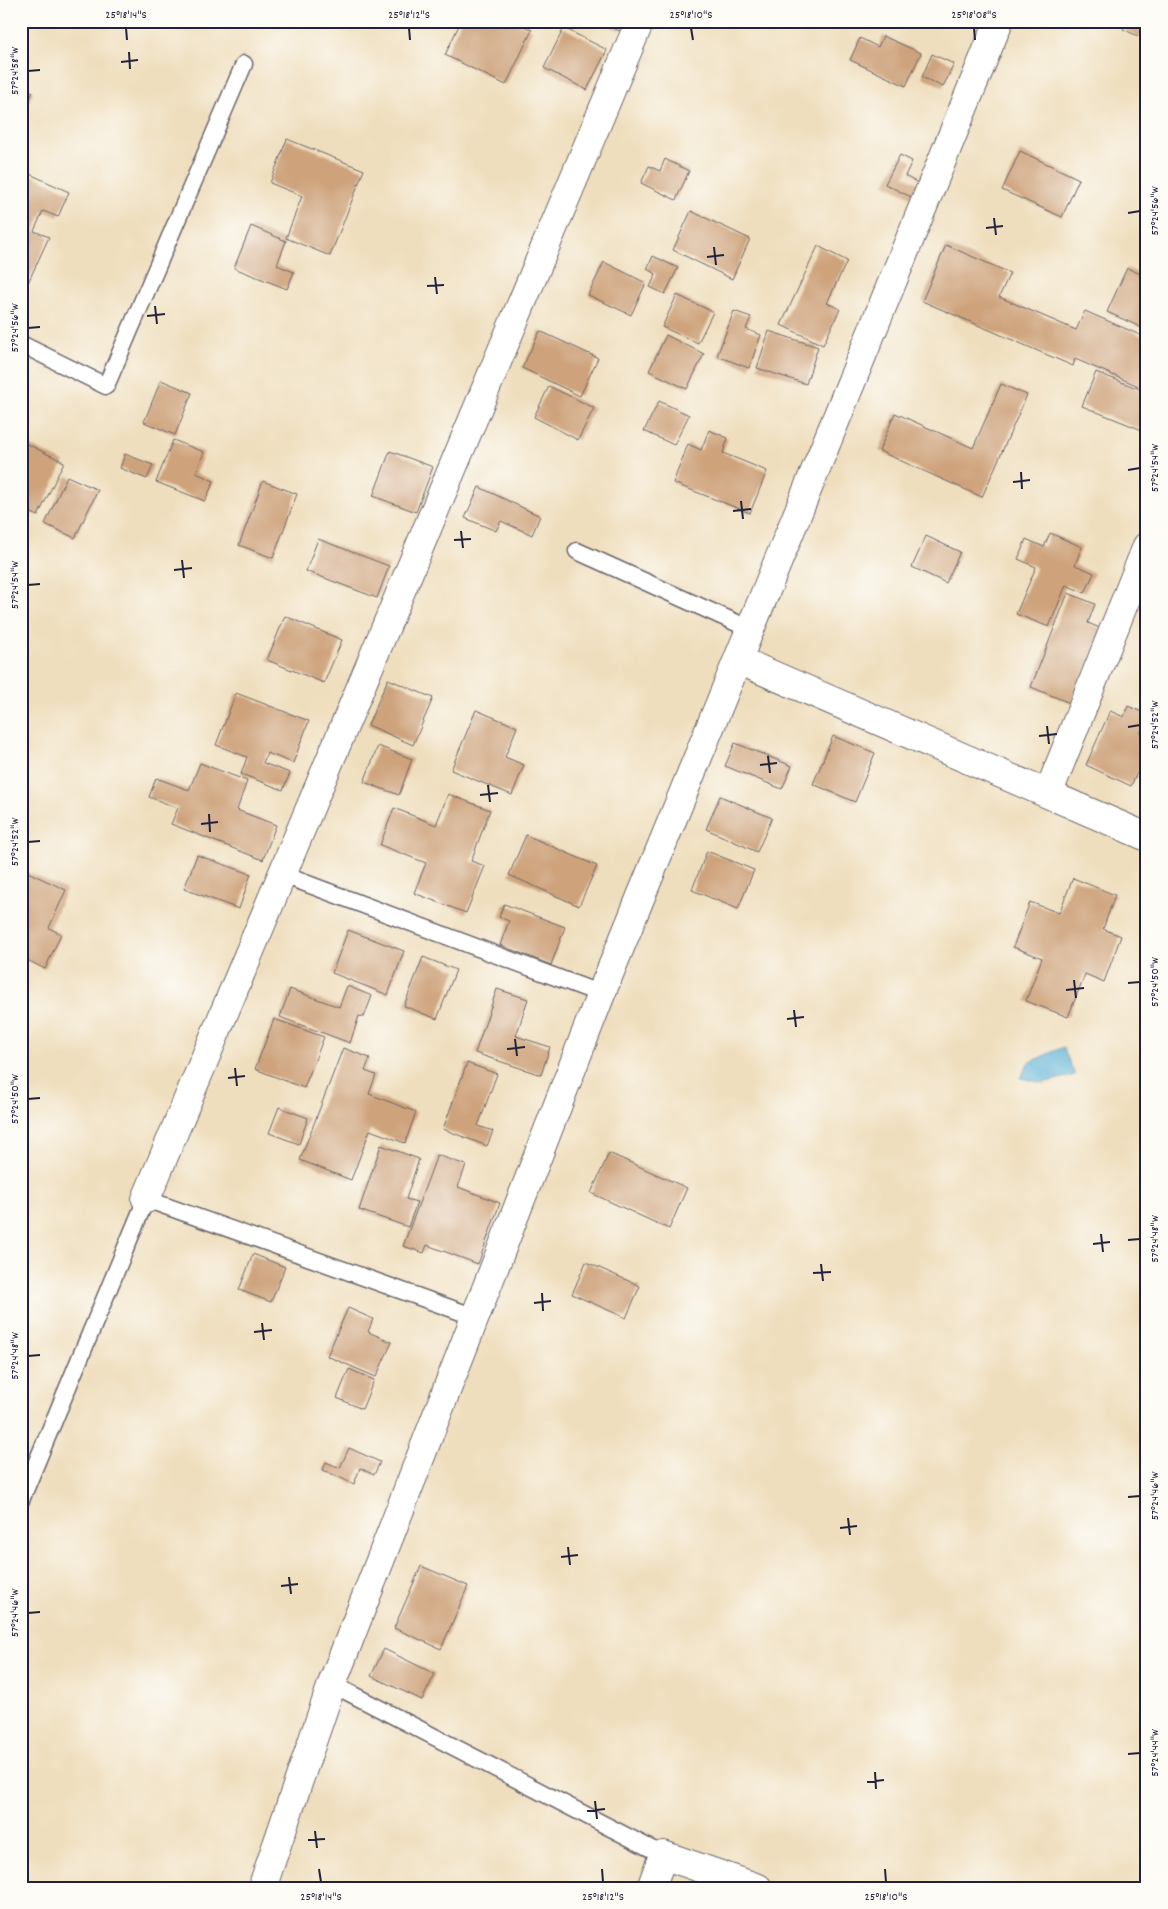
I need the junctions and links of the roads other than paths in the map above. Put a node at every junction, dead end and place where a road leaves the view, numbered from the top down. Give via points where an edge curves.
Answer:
1 (640, 21) edge
2 (999, 21) edge
3 (244, 64) dead end
4 (21, 344) edge
5 (1147, 546) edge
6 (577, 551) dead end
7 (750, 629) junction
8 (738, 660) junction
9 (1048, 794) junction
10 (1147, 837) edge
11 (281, 874) junction
12 (601, 994) junction
13 (146, 1198) junction
14 (475, 1317) junction
15 (21, 1500) edge
16 (332, 1684) junction
17 (663, 1855) junction
18 (262, 1888) edge
19 (651, 1888) edge
20 (758, 1888) edge

1 - 11 street
2 - 7 street
3 - 4 lane via 106,386
5 - 9 street
6 - 7 lane
7 - 8 street
8 - 9 street
8 - 12 street
9 - 10 street
11 - 12 lane
11 - 13 street
12 - 14 street
13 - 14 lane
13 - 15 lane
14 - 16 street
16 - 17 lane
16 - 18 street
17 - 19 street
17 - 20 street

